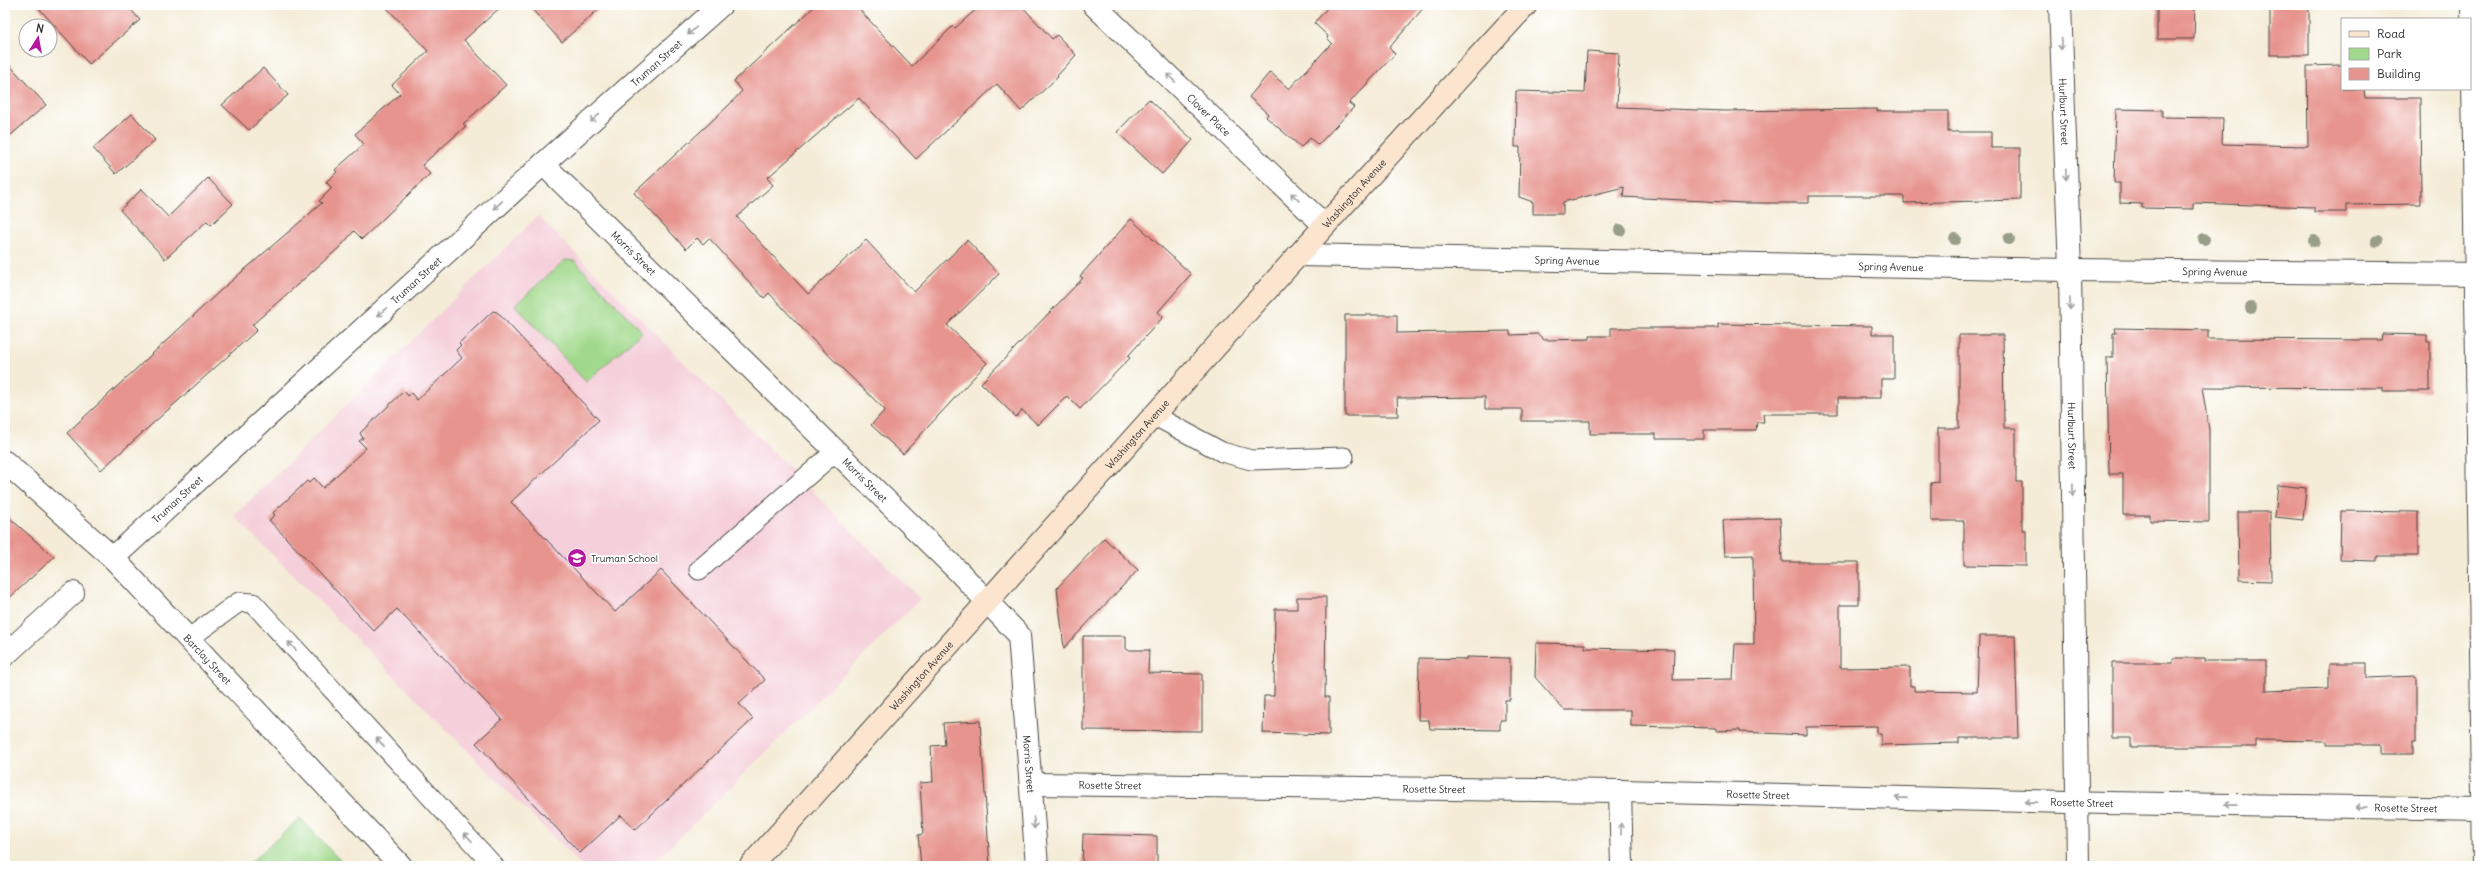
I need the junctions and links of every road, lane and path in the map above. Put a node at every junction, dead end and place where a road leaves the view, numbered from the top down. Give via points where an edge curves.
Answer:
1 (721, 5) edge
2 (1094, 5) edge
3 (1526, 5) edge
4 (2060, 5) edge
5 (2472, 5) edge
6 (543, 164) junction
7 (1323, 224) junction
8 (1298, 255) junction
9 (2070, 270) junction
10 (2480, 274) edge
11 (1155, 416) junction
12 (836, 451) junction
13 (1344, 457) dead end
14 (5, 462) edge
15 (113, 558) junction
16 (699, 570) dead end
17 (73, 593) dead end
18 (989, 602) junction
19 (188, 639) junction
20 (5, 655) edge
21 (1032, 784) junction
22 (1620, 791) junction
23 (2078, 803) junction
24 (2483, 809) edge
25 (400, 866) edge
26 (494, 866) edge
27 (750, 866) edge
28 (1037, 866) edge
29 (1622, 866) edge
30 (2078, 866) edge
31 (2484, 866) edge

1 -> 6 street, Truman Street
7 -> 2 street, Clover Place
3 - 7 main road, Washington Avenue
4 -> 9 street, Hurlburt Street
5 - 10 street
6 - 12 street, Morris Street
6 -> 15 street, Truman Street
7 - 8 main road, Washington Avenue
8 - 9 street, Spring Avenue
8 - 11 main road, Washington Avenue
9 - 10 street, Spring Avenue
9 -> 23 street, Hurlburt Street
10 - 24 street
11 - 13 lane via 1222,452 1251,460
11 - 18 main road, Washington Avenue
12 - 16 lane
12 - 18 street, Morris Street
14 - 15 street, Barclay Street
15 - 19 street, Barclay Street
17 - 20 street
18 - 21 street, Morris Street via 1019,635
18 - 27 main road, Washington Avenue
19 - 25 street, Barclay Street
26 -> 19 lane via 253,603 239,602
21 - 22 street, Rosette Street
21 -> 28 street, Morris Street
23 -> 22 street, Rosette Street
29 -> 22 street
24 -> 23 street, Rosette Street
23 - 30 street, Hurlburt Street
24 - 31 street

